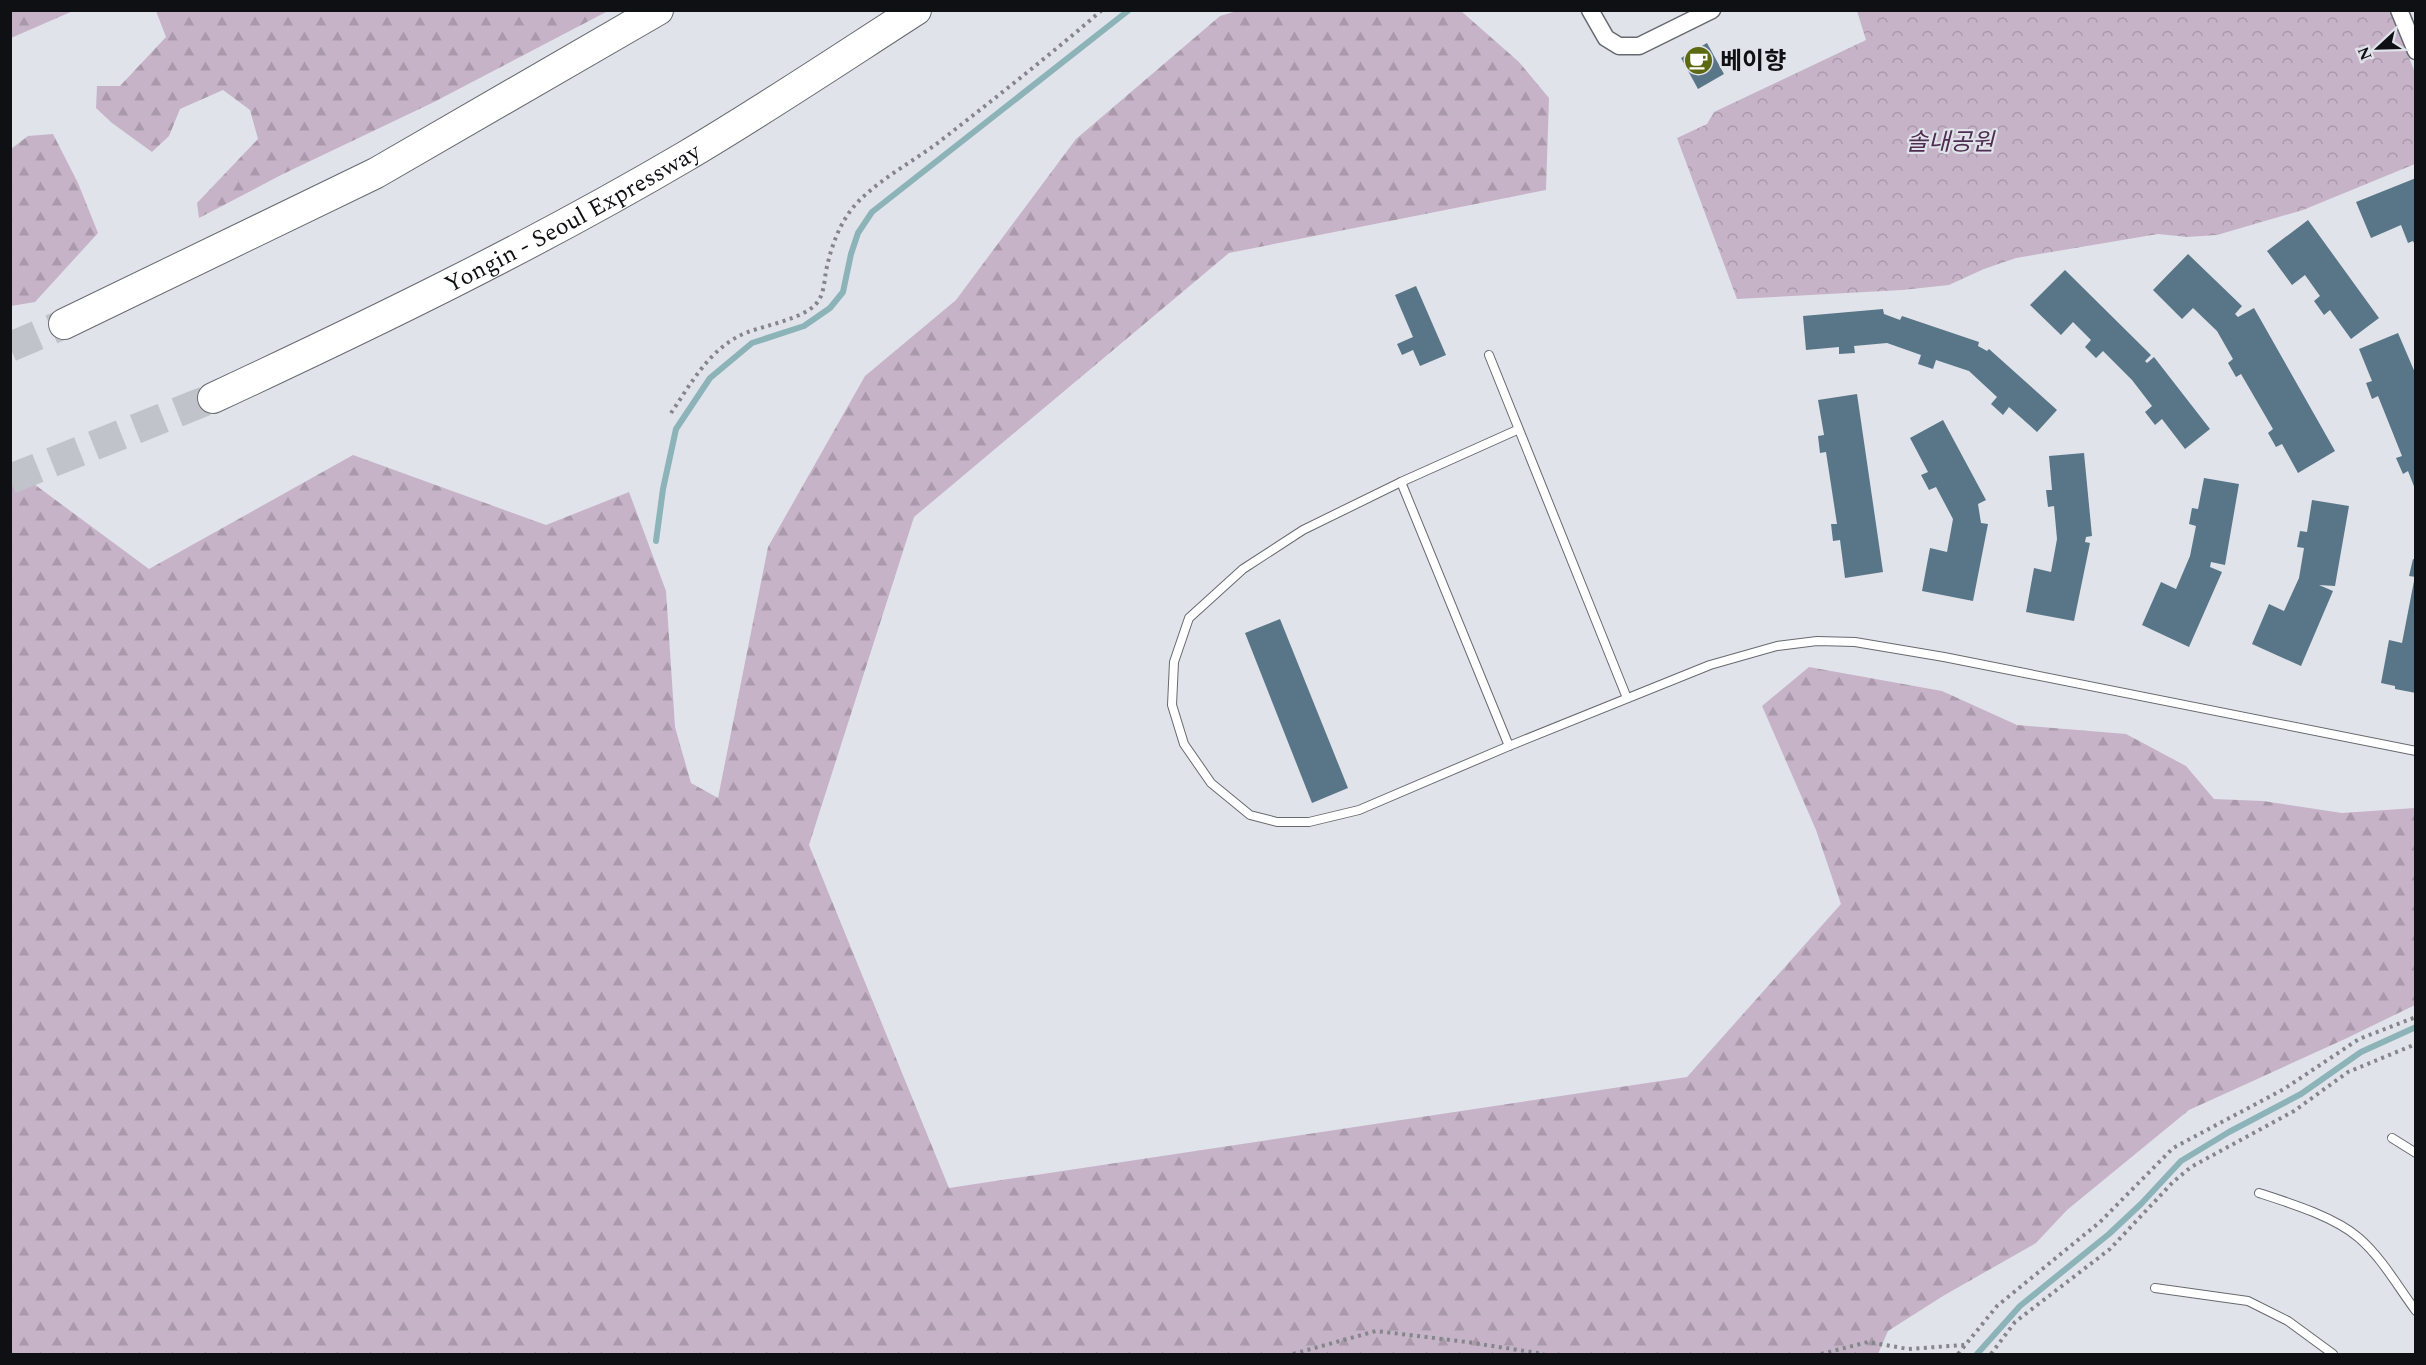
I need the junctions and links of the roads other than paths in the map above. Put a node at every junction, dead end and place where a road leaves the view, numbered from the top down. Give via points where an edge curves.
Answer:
1 (658, 10) edge
2 (916, 10) edge
3 (1590, 10) edge
4 (1712, 10) edge
5 (2399, 10) edge
6 (2415, 51) edge
7 (64, 324) tunnel mouth
8 (1489, 355) dead end
9 (213, 398) tunnel mouth
10 (1517, 430) junction
11 (1401, 482) junction
12 (1627, 698) junction
13 (1509, 746) junction
14 (2415, 751) edge
15 (2392, 1138) dead end
16 (2415, 1153) edge
17 (2259, 1193) dead end
18 (2155, 1288) dead end
19 (2415, 1311) edge
20 (2333, 1354) edge

1 - 7 highway via 376,172
2 - 9 highway, Yongin - Seoul Expressway via 687,156 533,242
3 - 4 street via 1606,38 1620,46 1640,46
5 - 6 street
8 - 10 lane
10 - 11 lane
10 - 12 lane
11 - 13 lane
11 - 13 lane via 1303,530 1243,569 1189,618 1174,662 1172,705 1184,744 1211,783 1250,815 1277,822 1309,822 1359,810
12 - 13 lane
12 - 14 lane via 1754,652 1817,641 1855,642
15 - 16 lane
17 - 19 lane via 2316,1213 2359,1238
18 - 20 lane via 2248,1301 2288,1321

